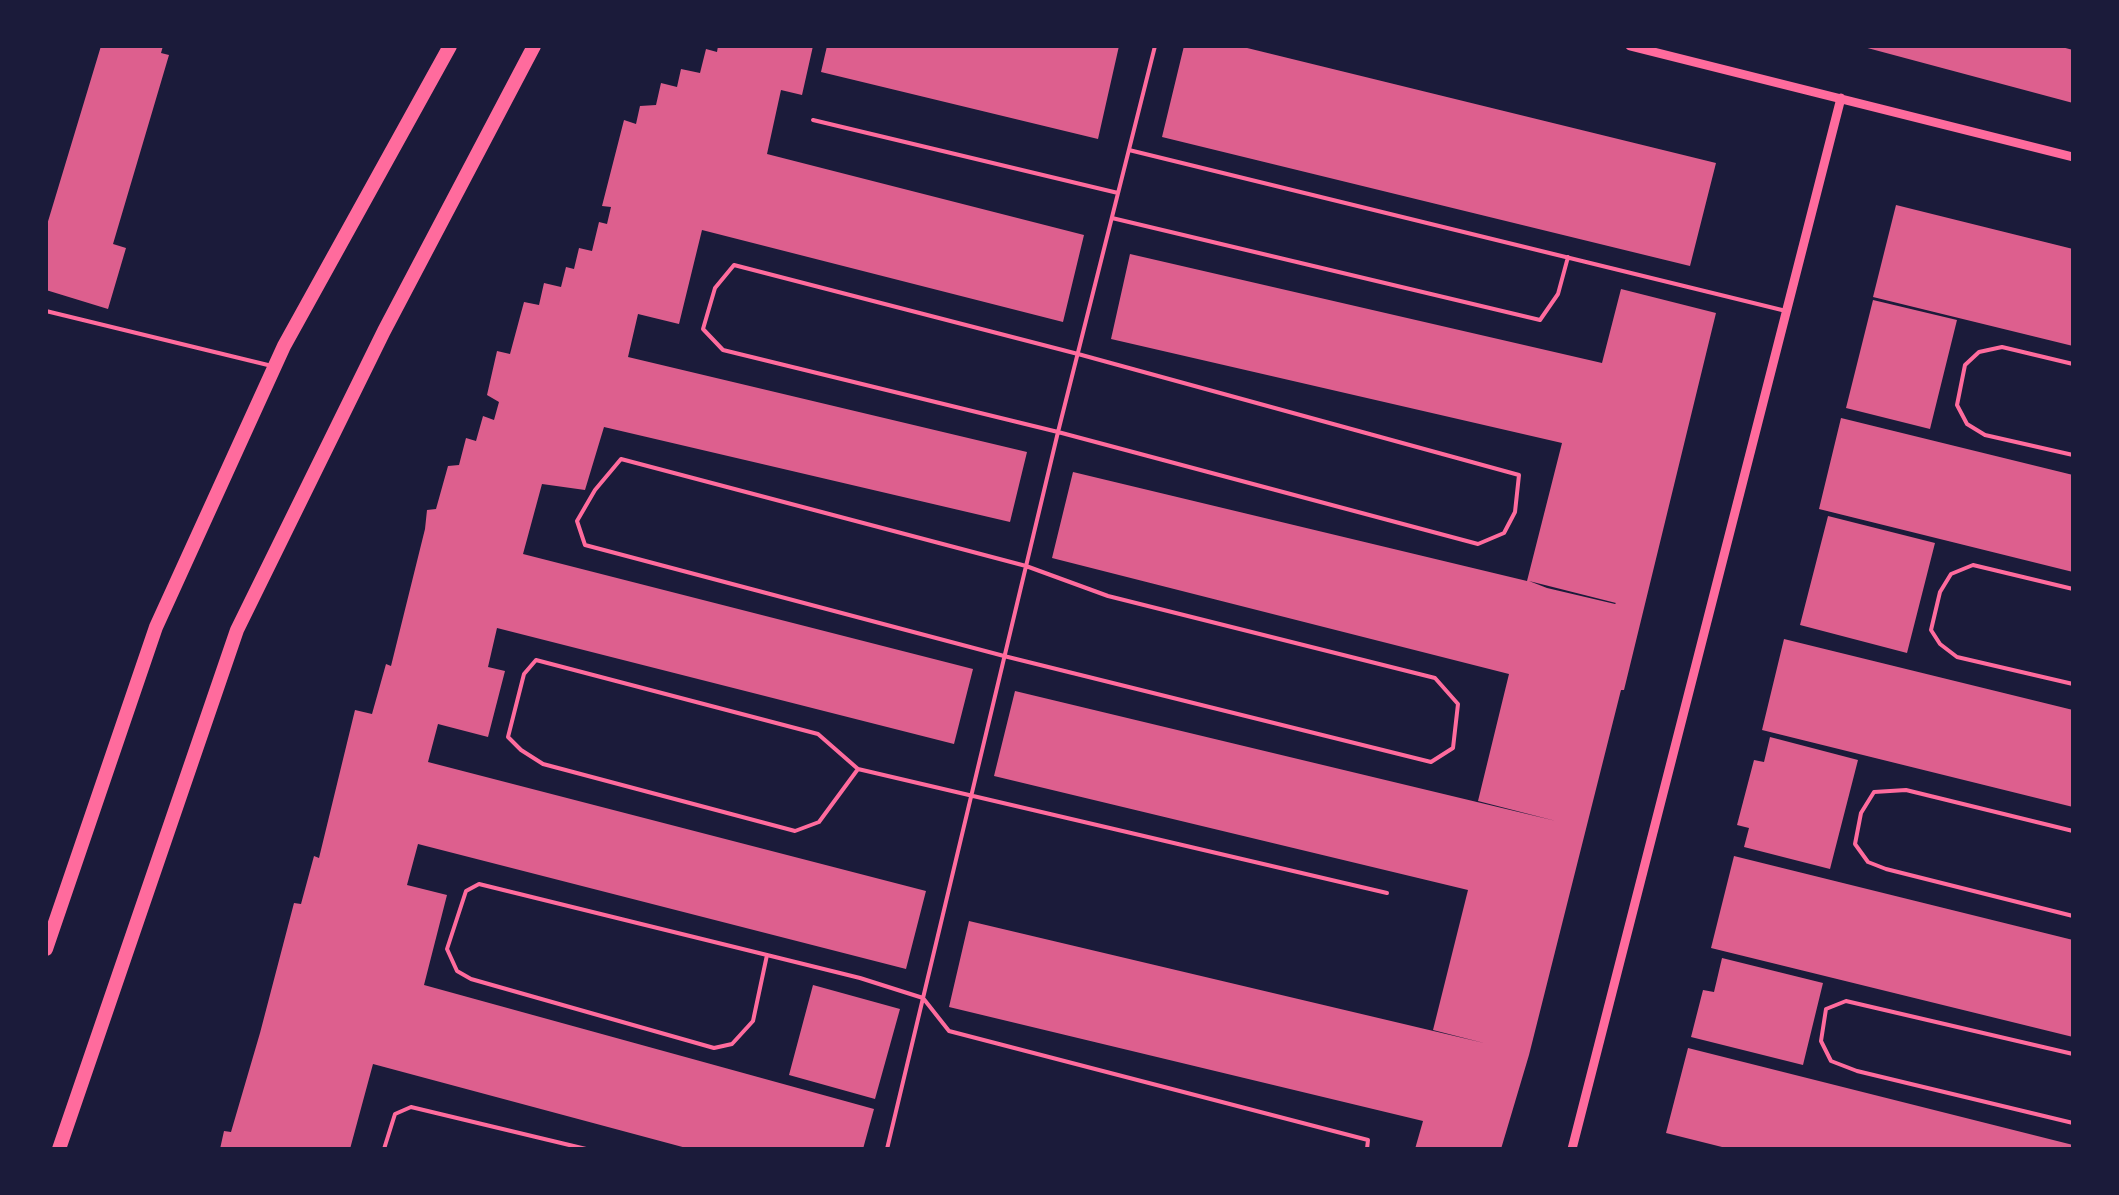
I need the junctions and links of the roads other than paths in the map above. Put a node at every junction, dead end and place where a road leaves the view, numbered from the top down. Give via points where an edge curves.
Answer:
1 (450, 46) edge
2 (534, 46) edge
3 (1155, 46) edge
4 (1630, 46) edge
5 (1841, 98) junction
6 (814, 120) dead end
7 (1129, 150) junction
8 (2073, 157) edge
9 (1118, 193) junction
10 (1112, 218) junction
11 (1568, 257) junction
12 (46, 311) edge
13 (1786, 311) junction
14 (1078, 354) junction
15 (2073, 364) edge
16 (274, 366) junction
17 (1058, 432) junction
18 (2073, 455) edge
19 (1026, 566) junction
20 (2073, 589) edge
21 (1004, 656) junction
22 (2073, 684) edge
23 (858, 769) junction
24 (970, 796) junction
25 (2073, 831) edge
26 (1387, 893) dead end
27 (2073, 916) edge
28 (46, 949) edge
29 (767, 954) junction
30 (923, 998) junction
31 (2073, 1054) edge
32 (2073, 1123) edge
33 (59, 1149) edge
34 (384, 1149) edge
35 (586, 1149) edge
36 (887, 1149) edge
37 (1367, 1149) edge
38 (1572, 1149) edge

1 - 16 highway
2 - 33 highway via 384,331 236,630
3 - 7 lane
4 - 5 street
5 - 8 street
5 - 13 street
6 - 9 lane
7 - 9 lane
7 - 11 lane
9 - 10 lane
10 - 11 lane via 1540,320 1558,294
10 - 14 lane
11 - 13 lane
12 - 16 lane
13 - 38 street
14 - 17 lane
14 - 17 lane via 734,266 716,288 703,329 723,350
14 - 17 lane via 1518,475 1516,512 1504,533 1478,544
15 - 18 lane via 2002,347 1979,352 1965,365 1957,405 1967,424 1985,435
16 - 28 highway via 156,628
17 - 19 lane
19 - 21 lane
19 - 21 lane via 621,459 595,490 577,521 586,545
19 - 21 lane via 1108,596 1435,678 1458,704 1453,748 1430,762
20 - 22 lane via 1973,565 1951,574 1940,592 1931,630 1940,644 1957,657
21 - 24 lane
23 - 23 lane via 818,734 536,660 524,674 508,737 543,764 795,831 818,822
23 - 24 lane
24 - 26 lane
24 - 30 lane
25 - 27 lane via 1906,790 1874,792 1861,813 1855,844 1868,862 1886,869
29 - 29 lane via 479,884 466,891 447,949 457,971 471,979 714,1048 732,1044 753,1021
29 - 30 lane
30 - 36 lane
30 - 37 lane via 949,1031 1368,1140
31 - 32 lane via 1846,1001 1826,1009 1821,1041 1831,1061 1856,1071
34 - 35 lane via 395,1114 411,1107

